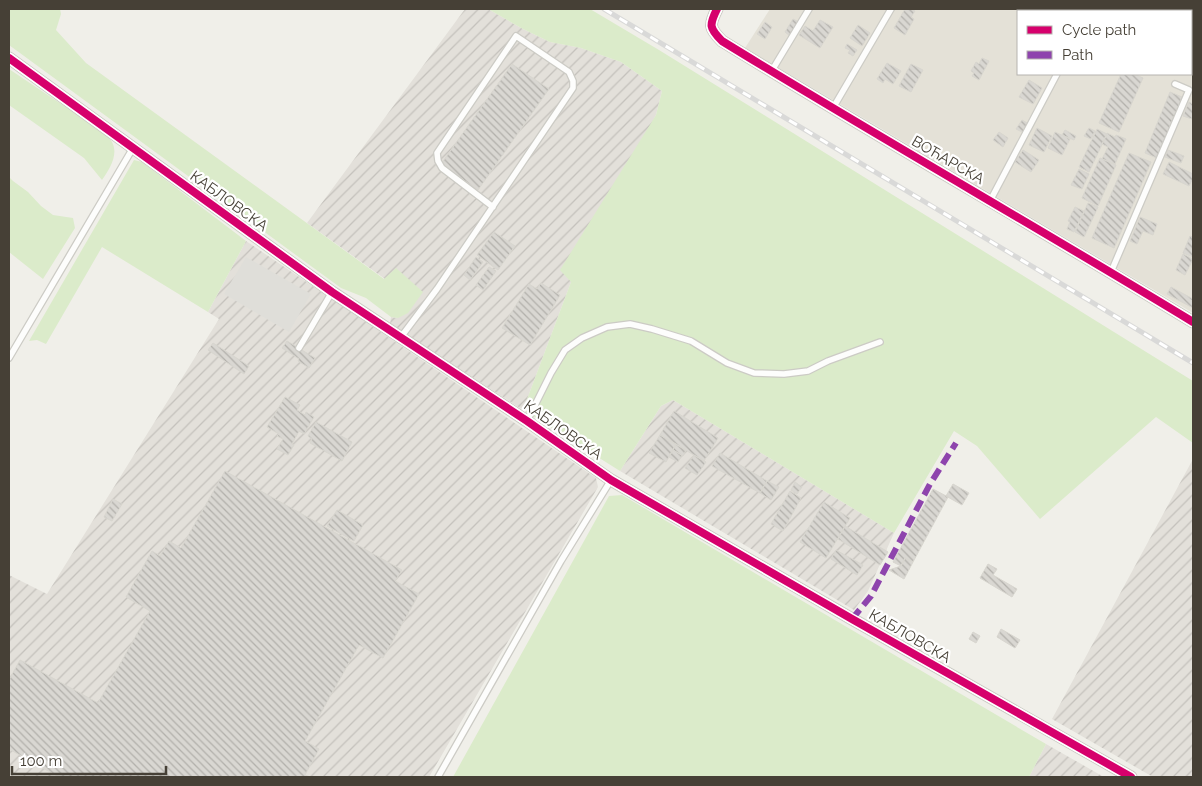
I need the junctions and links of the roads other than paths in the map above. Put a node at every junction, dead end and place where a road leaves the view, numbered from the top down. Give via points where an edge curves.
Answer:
1 (717, 9) edge
2 (809, 9) edge
3 (891, 9) edge
4 (9, 58) edge
5 (771, 72) junction
6 (1057, 75) edge
7 (1175, 84) dead end
8 (833, 109) junction
9 (133, 148) junction
10 (990, 201) junction
11 (492, 207) junction
12 (1111, 272) junction
13 (332, 292) junction
14 (1193, 322) edge
15 (401, 337) junction
16 (880, 342) dead end
17 (299, 348) dead end
18 (9, 358) edge
19 (527, 421) junction
20 (611, 480) junction
21 (1125, 776) edge
22 (438, 777) edge

1 - 5 street, ВОЋАРСКА via 711,22 713,33
2 - 5 lane
3 - 8 lane
4 - 9 street, КАБЛОВСКА
5 - 8 street, ВОЋАРСКА
6 - 10 lane
7 - 12 lane via 1189,90
8 - 10 street, ВОЋАРСКА
9 - 13 street, КАБЛОВСКА
9 - 18 lane
10 - 12 street, ВОЋАРСКА
11 - 11 lane via 573,88 574,81 569,72 516,36 437,153 442,168
11 - 15 lane
12 - 14 street, ВОЋАРСКА
13 - 15 street, КАБЛОВСКА
13 - 17 lane
15 - 19 street, КАБЛОВСКА
16 - 19 lane via 808,371 754,373 727,363 691,341 630,324 608,327 582,338 565,350
19 - 20 street, КАБЛОВСКА
20 - 21 street, КАБЛОВСКА
20 - 22 lane

